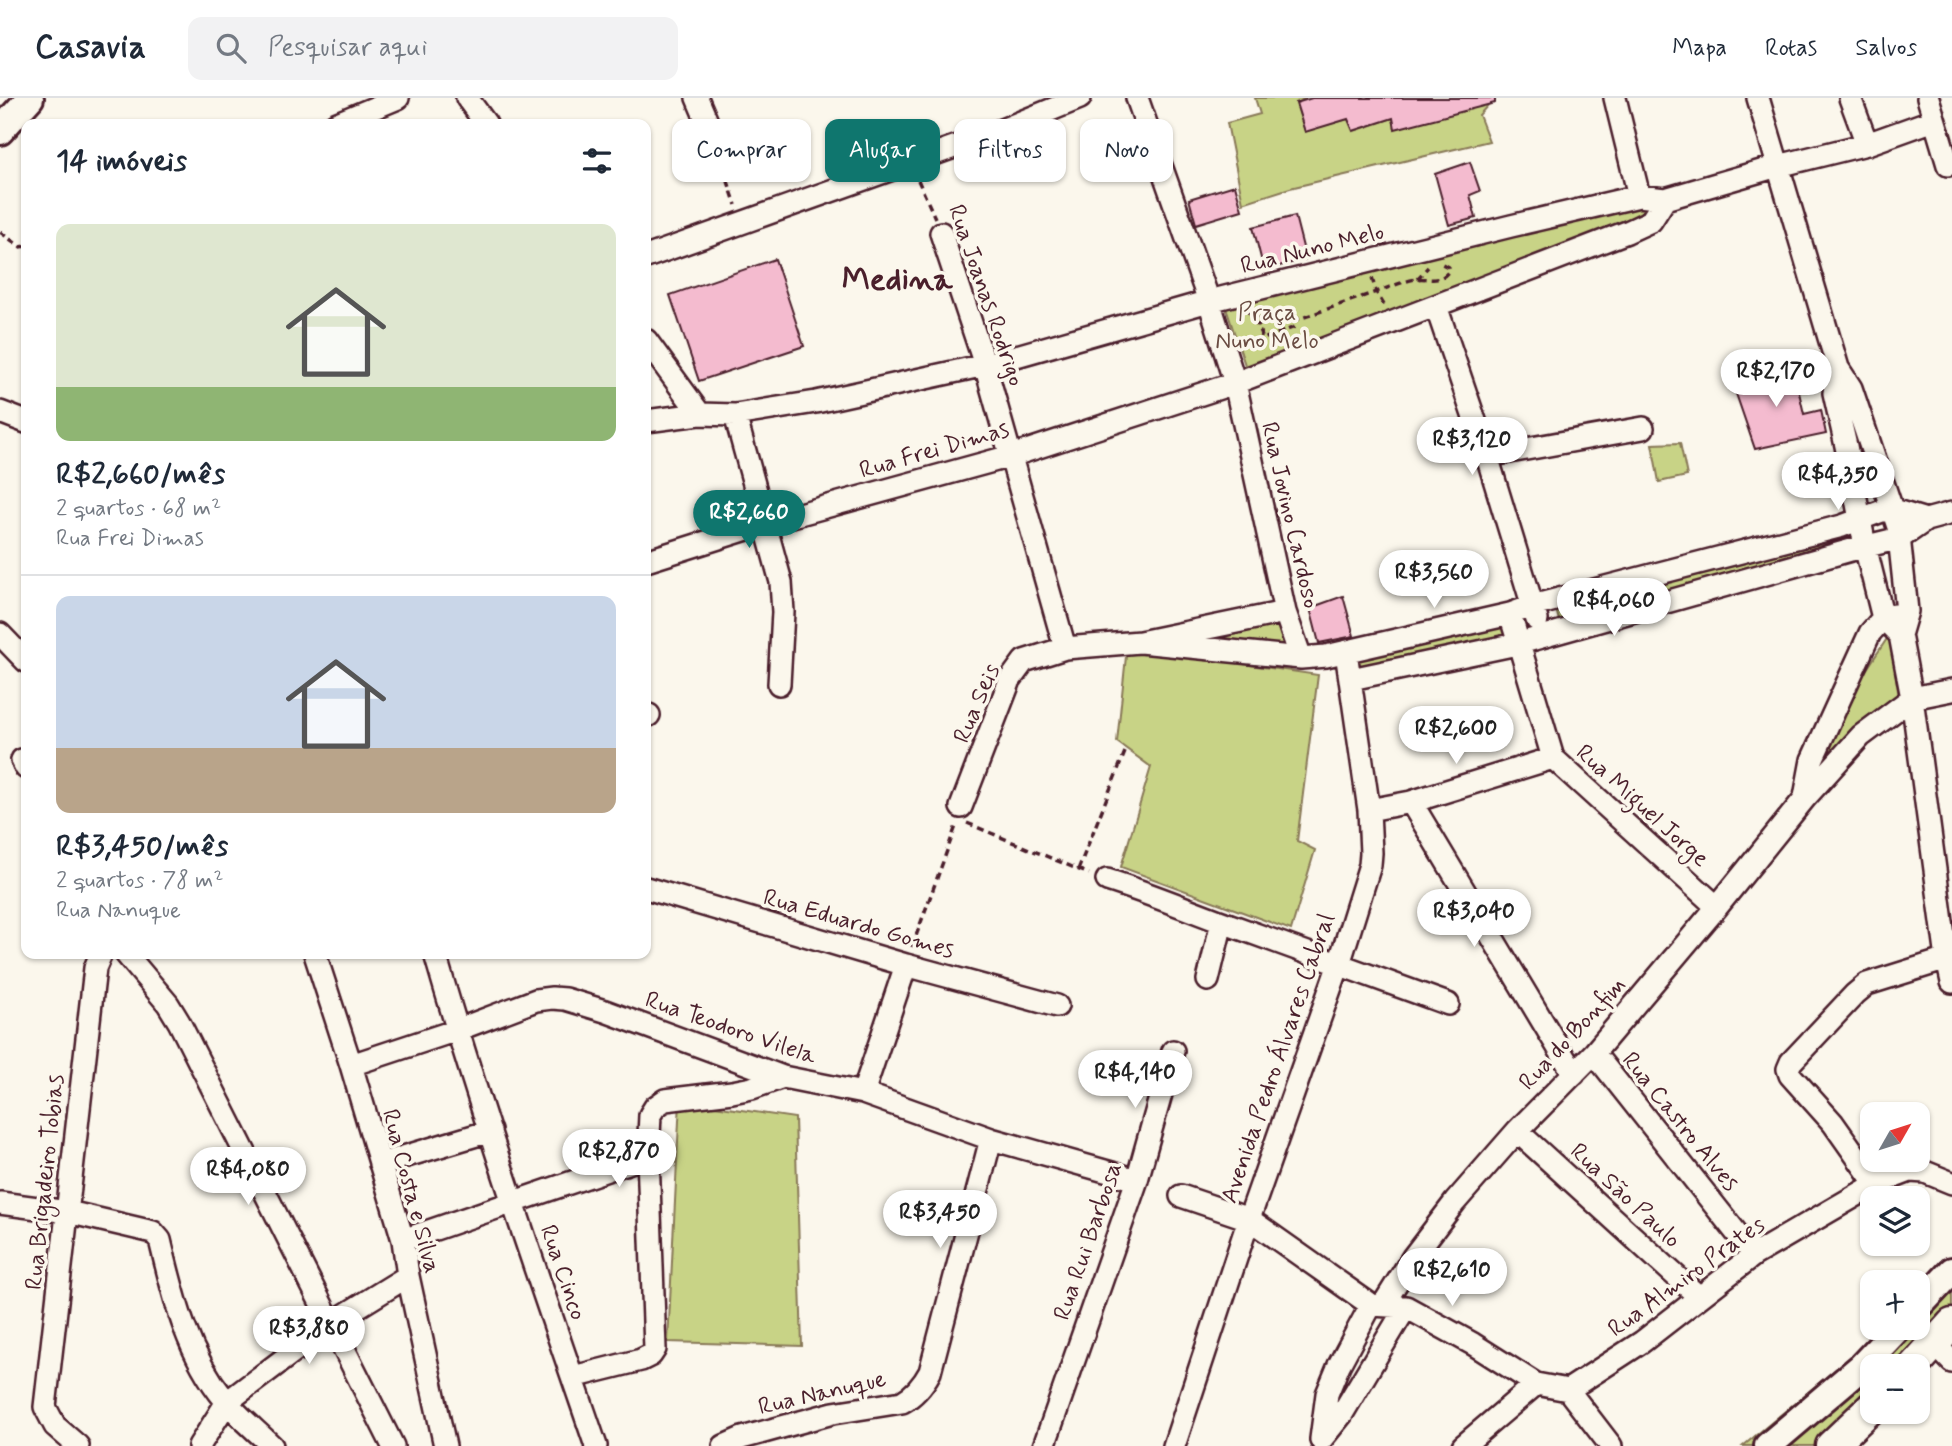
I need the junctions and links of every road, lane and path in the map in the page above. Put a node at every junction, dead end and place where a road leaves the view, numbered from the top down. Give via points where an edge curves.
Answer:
1 (30, 98) edge
2 (398, 98) edge
3 (467, 98) edge
4 (697, 98) edge
5 (1080, 98) edge
6 (1137, 98) edge
7 (1615, 98) edge
8 (1758, 98) edge
9 (1850, 98) edge
10 (1928, 98) edge
11 (347, 119) edge
12 (482, 119) edge
13 (706, 119) edge
14 (1934, 120) junction
15 (0, 131) edge
16 (1867, 144) junction
17 (940, 152) edge
18 (1948, 165) dead end
19 (1779, 166) junction
20 (728, 182) edge
21 (856, 182) edge
22 (919, 182) edge
23 (1639, 196) junction
24 (1665, 199) junction
25 (742, 223) junction
26 (0, 232) edge
27 (941, 233) joint
28 (21, 247) edge
29 (651, 255) edge
30 (1439, 262) dead end
31 (1428, 267) dead end
32 (1369, 270) dead end
33 (1417, 279) junction
34 (1376, 292) junction
35 (1209, 301) junction
36 (1240, 306) dead end
37 (1436, 306) junction
38 (1387, 310) dead end
39 (1272, 321) junction
40 (1293, 321) junction
41 (651, 347) edge
42 (985, 365) junction
43 (1838, 368) junction
44 (1235, 383) junction
45 (0, 412) edge
46 (700, 414) junction
47 (735, 415) junction
48 (21, 420) edge
49 (651, 420) edge
50 (1643, 428) dead end
51 (1011, 456) junction
52 (1488, 456) junction
53 (1894, 510) junction
54 (1952, 513) edge
55 (1861, 518) junction
56 (1926, 520) junction
57 (763, 524) junction
58 (1900, 538) junction
59 (1865, 546) junction
60 (651, 559) edge
61 (1532, 606) junction
62 (1907, 611) junction
63 (1285, 612) junction
64 (1510, 614) junction
65 (1883, 618) junction
66 (0, 634) edge
67 (1900, 635) junction
68 (1542, 636) junction
69 (1140, 642) junction
70 (1517, 644) junction
71 (1065, 648) junction
72 (1346, 652) junction
73 (21, 656) edge
74 (1301, 658) junction
75 (1351, 679) junction
76 (779, 684) dead end
77 (1952, 690) edge
78 (1912, 698) junction
79 (1835, 708) junction
80 (1861, 736) junction
81 (1125, 752) dead end
82 (1553, 758) junction
83 (1805, 798) junction
84 (1411, 802) junction
85 (1369, 810) junction
86 (960, 814) junction
87 (1107, 880) dead end
88 (651, 889) edge
89 (1717, 908) junction
90 (1222, 922) junction
91 (100, 959) edge
92 (130, 959) edge
93 (318, 959) edge
94 (436, 959) edge
95 (1947, 959) junction
96 (1339, 964) junction
97 (906, 965) junction
98 (1208, 980) dead end
99 (1952, 982) edge
100 (1448, 1004) dead end
101 (1057, 1006) dead end
102 (457, 1030) junction
103 (1174, 1051) dead end
104 (1594, 1053) junction
105 (351, 1065) junction
106 (1574, 1074) junction
107 (783, 1077) junction
108 (863, 1093) junction
109 (489, 1131) junction
110 (1517, 1131) junction
111 (991, 1139) junction
112 (648, 1156) junction
113 (380, 1164) junction
114 (1137, 1180) junction
115 (1952, 1183) edge
116 (1876, 1184) junction
117 (1181, 1196) dead end
118 (0, 1203) edge
119 (513, 1204) junction
120 (68, 1212) junction
121 (1249, 1219) junction
122 (403, 1240) junction
123 (1754, 1255) junction
124 (1952, 1271) edge
125 (408, 1276) junction
126 (1930, 1294) edge
127 (1699, 1297) junction
128 (1377, 1305) junction
129 (1406, 1307) junction
130 (330, 1324) junction
131 (1887, 1340) edge
132 (1946, 1343) edge
133 (1930, 1355) edge
134 (573, 1377) junction
135 (1536, 1384) junction
136 (1568, 1390) junction
137 (227, 1402) junction
138 (1860, 1418) edge
139 (737, 1443) edge
140 (1320, 1443) edge
141 (78, 1446) edge
142 (199, 1446) edge
143 (272, 1446) edge
144 (393, 1446) edge
145 (445, 1446) edge
146 (596, 1446) edge
147 (1044, 1446) edge
148 (1174, 1446) edge
149 (1463, 1446) edge
150 (1611, 1446) edge
151 (1768, 1446) edge
152 (1831, 1446) edge

1 - 15 main road
2 - 11 street
3 - 12 street
4 - 13 street
5 - 17 street
6 - 35 street, Rua Jovino Cardoso
7 - 23 street
8 - 19 street
9 - 16 street
10 - 14 street
14 - 16 street, Rua Nuno Melo
14 - 18 street
16 - 19 street, Rua Nuno Melo
19 - 24 street, Rua Nuno Melo
19 - 43 street
20 - 25 path
21 - 25 street
22 - 27 path, Rua Joanas Rodrigo
23 - 24 street, Rua Nuno Melo
23 - 35 street, Rua Nuno Melo
24 - 37 street via 1651,221
25 - 29 street
26 - 28 path
27 - 42 street, Rua Joanas Rodrigo
30 - 33 path via 1448,267 1444,277
31 - 33 path
32 - 34 path
33 - 34 path
34 - 38 path
34 - 40 path
35 - 42 street, Rua Nuno Melo
35 - 44 street, Rua Jovino Cardoso
36 - 39 path via 1260,320
37 - 44 street
37 - 52 street
39 - 40 path via 1291,315
39 - 40 path via 1257,325 1263,339 1295,327
41 - 46 street
42 - 47 street, Rua Nuno Melo
42 - 51 street, Rua Joanas Rodrigo
43 - 53 street via 1851,388
43 - 55 street via 1834,393
44 - 51 street, Rua Frei Dimas
44 - 63 street, Rua Jovino Cardoso
45 - 48 street
46 - 47 street, Rua Nuno Melo
46 - 49 street, Rua Nuno Melo
47 - 57 street
50 - 52 street
51 - 57 street, Rua Frei Dimas
51 - 71 street, Rua Joanas Rodrigo
52 - 61 street
53 - 55 street
53 - 56 street
53 - 58 street
54 - 56 street
55 - 59 street
55 - 61 street
56 - 58 street
57 - 60 street, Rua Frei Dimas
57 - 76 street via 780,582
58 - 59 street
58 - 62 street
59 - 65 street
59 - 68 street
61 - 64 street
61 - 68 street
62 - 65 street
62 - 67 street
63 - 69 street
63 - 74 street, Rua Jovino Cardoso
64 - 70 street, Rua Miguel Jorge
64 - 72 street
65 - 67 street
65 - 79 street, Rua do Bonfim via 1870,633
66 - 73 street
67 - 78 street
68 - 70 street
69 - 71 street, Rua Seis
69 - 74 street
70 - 75 street
70 - 82 street, Rua Miguel Jorge
71 - 86 street, Rua Seis via 1024,661 1016,670
72 - 74 street
72 - 75 street, Avenida Pedro Álvares Cabral
75 - 85 street, Avenida Pedro Álvares Cabral
77 - 78 street
78 - 80 street, Rua do Bonfim
78 - 95 street
79 - 80 street
79 - 83 street, Rua do Bonfim via 1812,760
80 - 83 street, Rua do Bonfim
81 - 86 path via 1079,870
82 - 84 street
82 - 89 street, Rua Miguel Jorge
83 - 89 street, Rua do Bonfim
84 - 85 street
84 - 106 street
85 - 96 street, Avenida Pedro Álvares Cabral via 1370,865
86 - 97 path
87 - 90 street
88 - 97 street, Rua Eduardo Gomes
89 - 104 street, Rua do Bonfim
90 - 96 street
90 - 98 street
91 - 120 street, Rua Brigadeiro Tobias
92 - 130 street via 179,1022
93 - 105 street, Rua Costa e Silva
94 - 102 street, Rua Cinco
95 - 99 street
95 - 116 street via 1867,984 1788,1069
96 - 100 street
96 - 121 street, Avenida Pedro Álvares Cabral
97 - 101 street, Rua Eduardo Gomes
97 - 108 street
102 - 105 street, Rua Teodoro Vilela
102 - 107 street, Rua Teodoro Vilela via 536,1000 565,999
102 - 109 street, Rua Cinco
103 - 114 street, Rua Rui Barbosa
104 - 106 street, Rua do Bonfim
104 - 123 street, Rua Castro Alves
105 - 113 street, Rua Costa e Silva
106 - 110 street, Rua do Bonfim
107 - 108 street, Rua Teodoro Vilela
107 - 112 street via 742,1090 665,1100 650,1115
108 - 111 street, Rua Teodoro Vilela
109 - 113 street
109 - 119 street, Rua Cinco
110 - 127 street, Rua São Paulo
110 - 128 street, Rua do Bonfim via 1455,1202
111 - 114 street, Rua Teodoro Vilela
111 - 139 street, Rua Nanuque via 924,1384 902,1402 833,1413
112 - 119 street
112 - 134 street via 655,1349 641,1360
113 - 122 street, Rua Costa e Silva
114 - 147 street, Rua Rui Barbosa
115 - 116 street, Rua Almiro Prates via 1910,1171
116 - 123 street, Rua Almiro Prates
117 - 121 street
118 - 120 street
119 - 122 street
119 - 134 street, Rua Cinco
120 - 137 street via 153,1232 160,1240 176,1307 195,1355
120 - 141 street, Rua Brigadeiro Tobias via 45,1407 55,1426
121 - 128 street
121 - 148 street, Avenida Pedro Álvares Cabral
122 - 125 street, Rua Costa e Silva
123 - 127 street, Rua Almiro Prates
124 - 126 main road
125 - 130 street
125 - 145 street, Rua Costa e Silva
127 - 136 street, Rua Almiro Prates via 1642,1342
128 - 129 street
128 - 140 street, Rua do Bonfim via 1339,1365 1327,1394
129 - 135 street
129 - 140 street, Rua do Bonfim
130 - 137 street
130 - 144 street
131 - 151 main road
132 - 133 highway
134 - 146 street, Rua Cinco
135 - 136 street
135 - 149 street
136 - 150 street
137 - 142 street
137 - 143 street
138 - 152 highway

